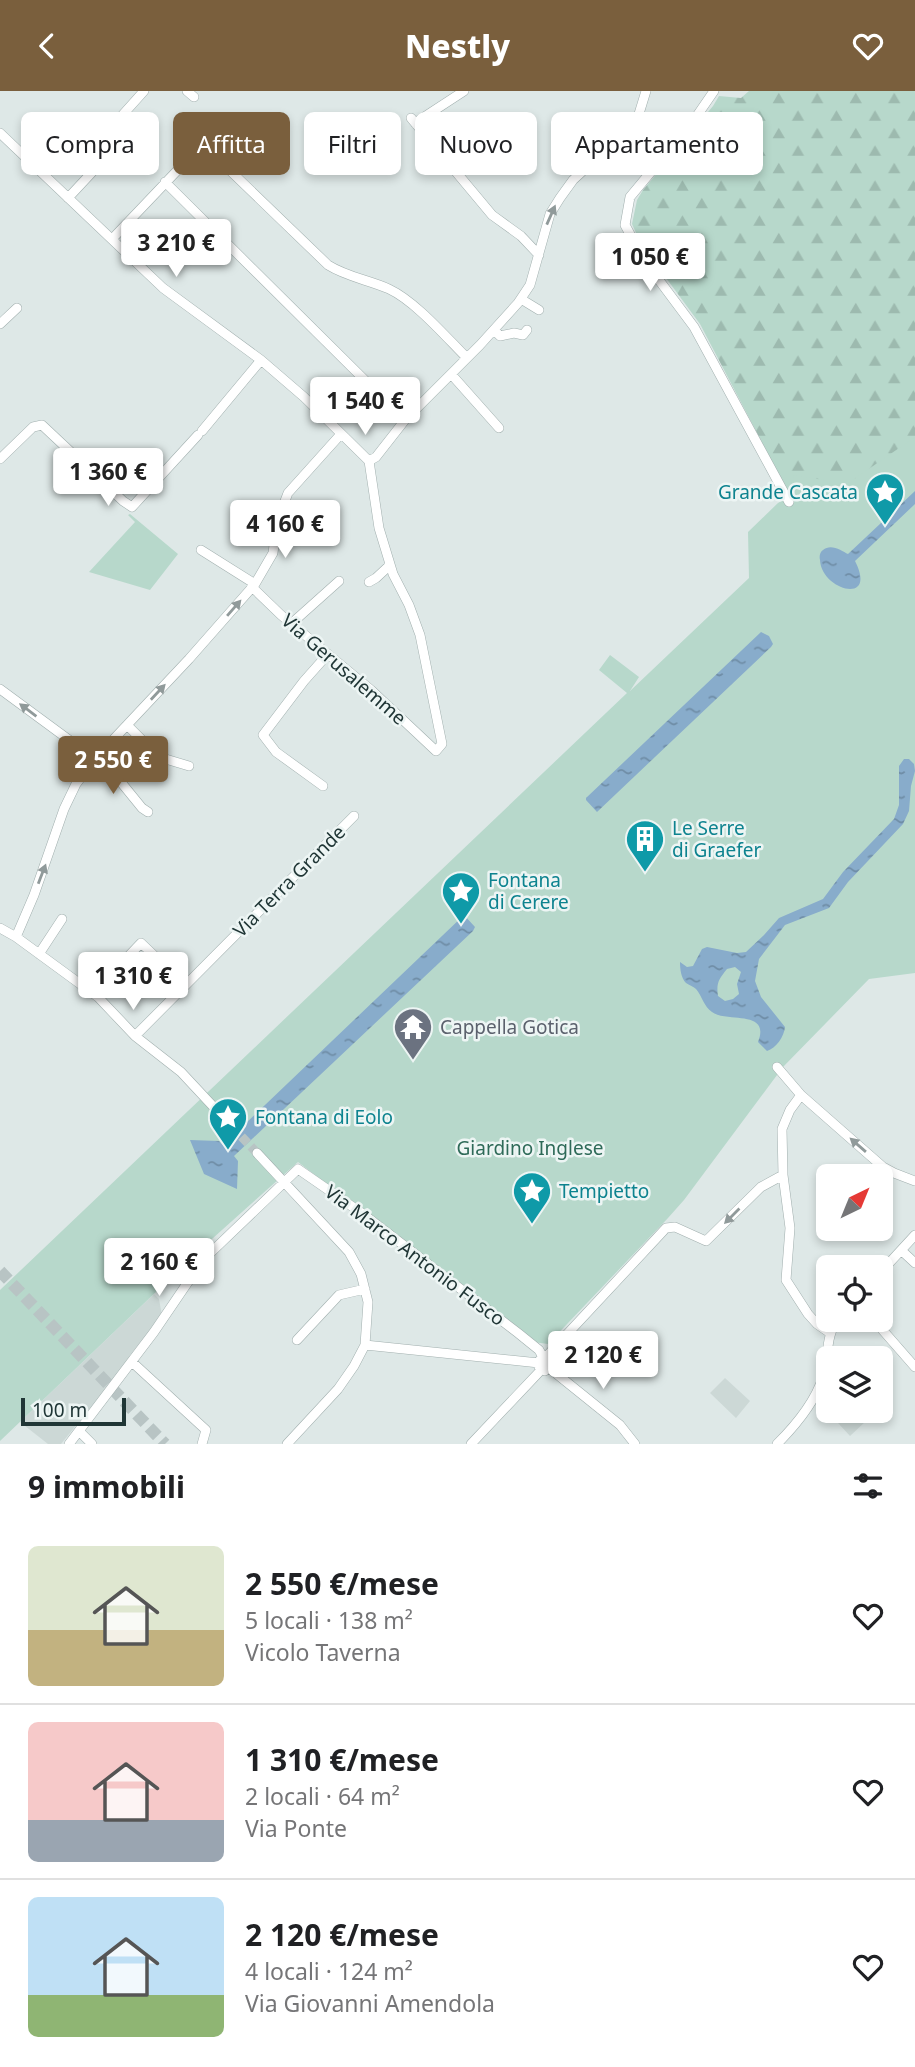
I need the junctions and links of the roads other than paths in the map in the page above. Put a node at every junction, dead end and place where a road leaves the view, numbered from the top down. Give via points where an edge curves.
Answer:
1 (144, 91) edge
2 (464, 91) edge
3 (646, 91) edge
4 (714, 91) edge
5 (125, 112) edge
6 (427, 112) edge
7 (0, 133) edge
8 (89, 175) edge
9 (459, 175) edge
10 (165, 183) junction
11 (68, 198) junction
12 (113, 239) junction
13 (539, 254) junction
14 (521, 299) junction
15 (17, 308) dead end
16 (539, 310) dead end
17 (0, 324) edge
18 (494, 330) junction
19 (527, 330) dead end
20 (467, 358) junction
21 (261, 360) junction
22 (451, 374) junction
23 (405, 420) junction
24 (499, 428) dead end
25 (341, 434) junction
26 (0, 460) edge
27 (369, 461) junction
28 (789, 502) dead end
29 (201, 550) dead end
30 (390, 565) junction
31 (339, 581) dead end
32 (369, 582) dead end
33 (253, 585) junction
34 (292, 623) junction
35 (328, 654) junction
36 (0, 689) edge
37 (127, 725) junction
38 (95, 759) junction
39 (189, 766) dead end
40 (323, 786) dead end
41 (148, 812) dead end
42 (354, 816) dead end
43 (62, 919) dead end
44 (0, 928) edge
45 (16, 937) junction
46 (40, 954) junction
47 (162, 963) dead end
48 (98, 997) junction
49 (135, 1037) junction
50 (777, 1067) dead end
51 (801, 1095) junction
52 (223, 1117) tunnel mouth
53 (257, 1153) tunnel mouth
54 (783, 1175) junction
55 (915, 1181) edge
56 (284, 1184) junction
57 (915, 1235) edge
58 (902, 1251) junction
59 (893, 1260) edge
60 (915, 1263) edge
61 (365, 1289) junction
62 (884, 1332) edge
63 (830, 1333) joint
64 (297, 1340) dead end
65 (365, 1345) junction
66 (132, 1362) junction
67 (543, 1365) junction
68 (915, 1367) edge
69 (79, 1431) junction
70 (69, 1444) edge
71 (92, 1444) edge
72 (202, 1444) edge
73 (287, 1444) edge
74 (471, 1444) edge
75 (635, 1444) edge
76 (776, 1444) edge

1 - 5 street
2 - 6 street
13 -> 3 street via 559,198 633,125
4 - 28 street via 630,197 625,225 644,260 694,327
7 - 11 street
8 - 11 street
9 - 13 street via 492,215
10 - 12 street
10 - 20 street via 191,156 200,151 212,154 328,265 390,290
10 - 23 street
11 - 12 street
12 - 21 street via 163,288
13 - 14 street
14 - 16 street
14 - 18 street
15 - 17 street
18 - 19 street via 500,336 523,335
18 - 20 street
20 - 22 street
21 - 25 street
21 - 26 street via 132,507 42,425 33,427
22 - 23 street
22 - 24 street
23 - 27 street
25 - 27 street
25 - 33 street via 288,493 272,553
27 - 30 street
29 - 33 street, Via Gerusalemme
30 - 32 street
30 - 35 street, Via Gerusalemme via 420,635 442,744 436,751
31 - 34 street
33 - 34 street, Via Gerusalemme
37 -> 33 street
34 - 35 street, Via Gerusalemme
35 - 40 street via 263,735 276,752
38 -> 36 street
37 - 38 street
37 - 39 street via 159,757
38 - 41 street
45 -> 38 street via 64,809
42 - 49 street, Via Terra Grande
43 - 46 street
44 - 45 street
45 - 46 street
46 - 48 street
47 - 48 street via 141,943
48 - 49 street
49 - 52 street via 181,1072
50 - 51 street
51 - 54 street via 782,1129
55 -> 51 street via 883,1167
53 - 56 street
54 - 63 street via 790,1229 786,1280 808,1314
54 -> 67 street via 761,1187 706,1241 675,1227 666,1228
56 - 61 street via 349,1252
56 - 66 street, Via Marco Antonio Fusco via 203,1261
56 - 67 street, Via Marco Antonio Fusco via 298,1169 363,1214 539,1350
57 - 58 street
58 - 59 street
58 - 60 street
61 - 64 street via 339,1295
61 - 65 street
62 - 68 street
63 - 76 street via 820,1386
65 - 67 street
65 - 73 street via 338,1389
66 - 69 street, Via Marco Antonio Fusco
66 - 72 street via 205,1430
67 - 74 street
67 - 75 street, Via Marco Antonio Fusco via 620,1425
69 - 70 street, Via Marco Antonio Fusco
69 - 71 street

